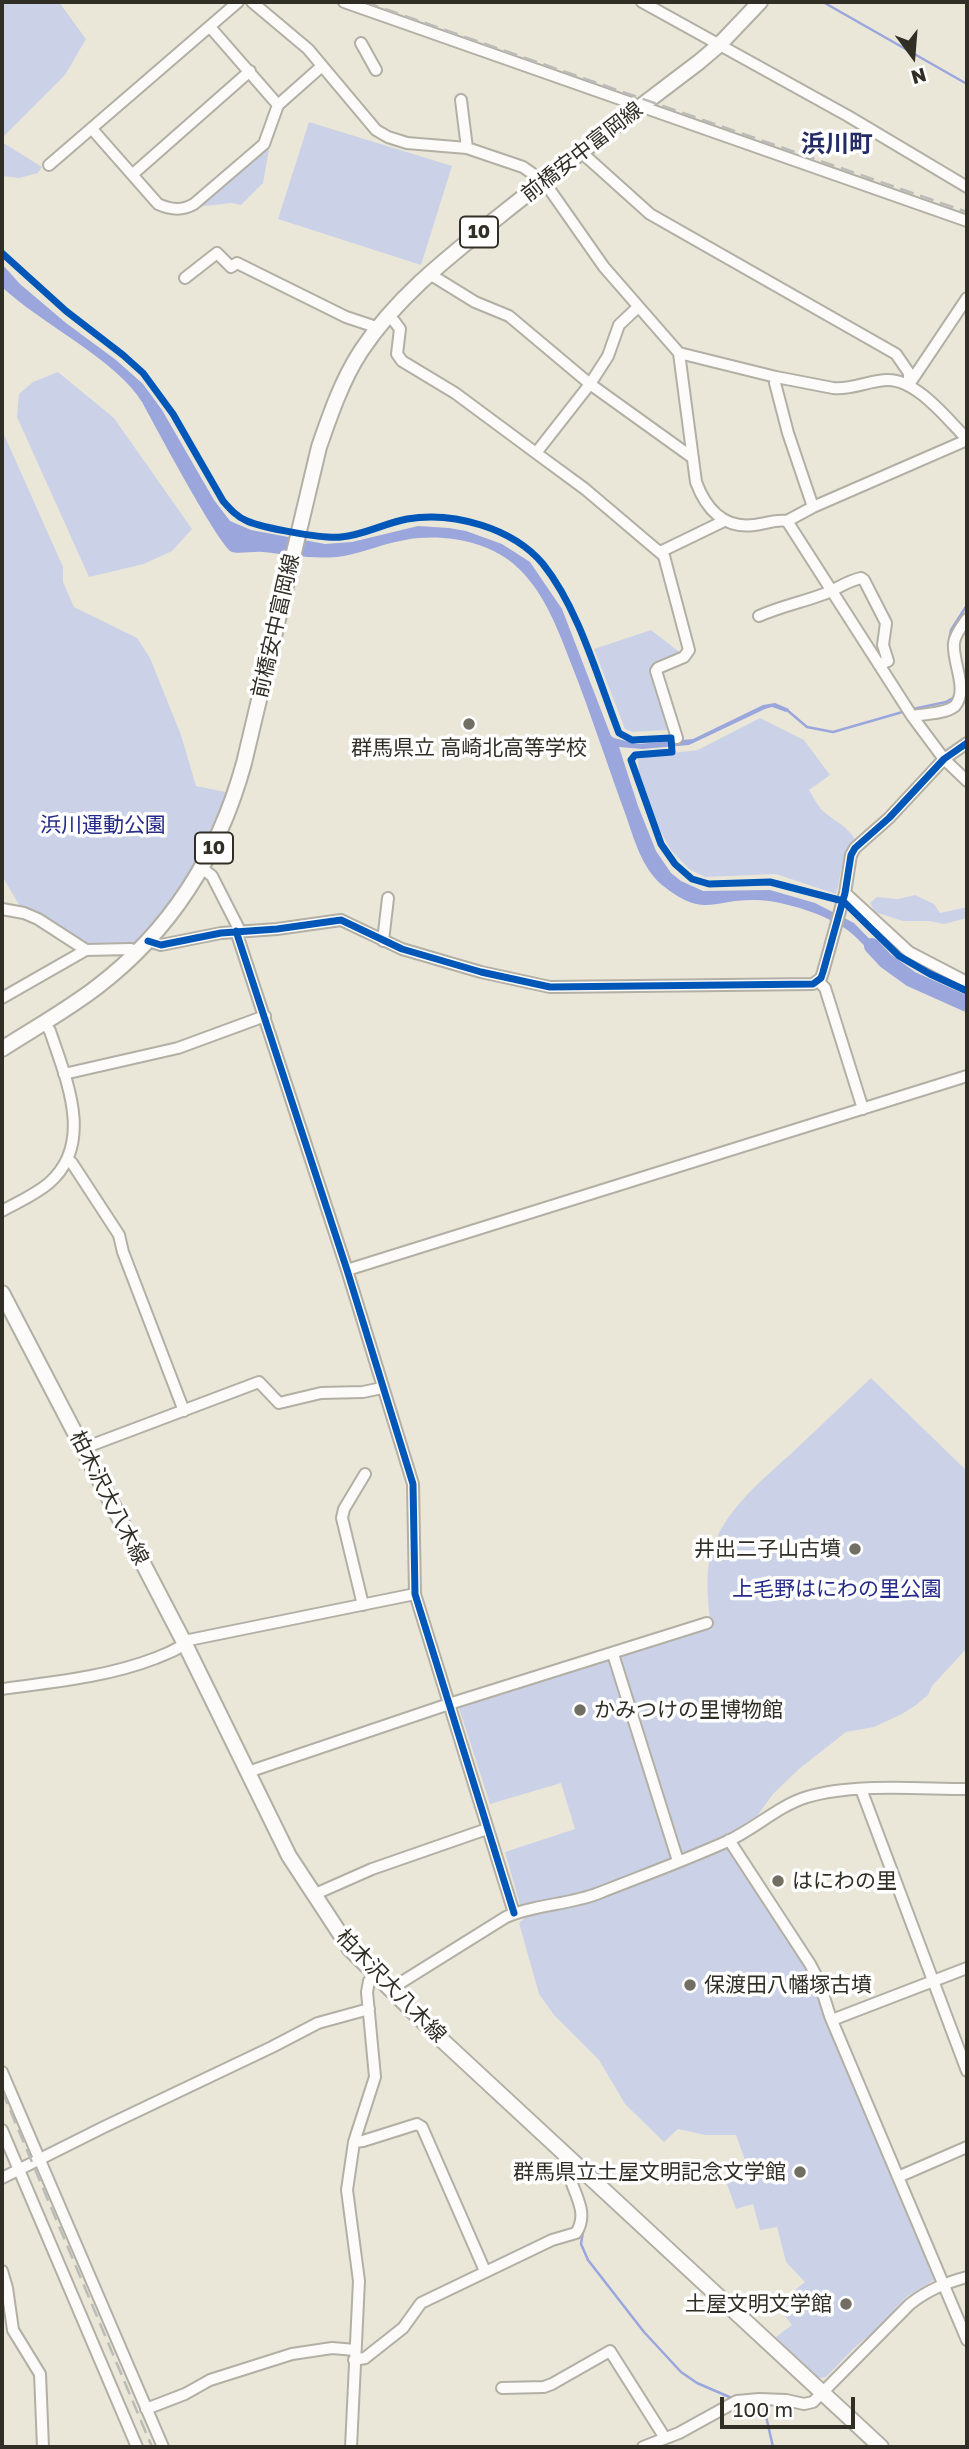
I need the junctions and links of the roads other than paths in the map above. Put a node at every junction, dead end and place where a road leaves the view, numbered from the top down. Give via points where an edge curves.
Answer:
1 (238, 2) edge
2 (252, 2) edge
3 (344, 2) edge
4 (642, 2) edge
5 (760, 2) edge
6 (210, 27) junction
7 (361, 43) dead end
8 (719, 45) junction
9 (322, 66) junction
10 (376, 70) dead end
11 (250, 71) junction
12 (461, 100) dead end
13 (278, 106) junction
14 (641, 106) junction
15 (92, 129) junction
16 (467, 148) junction
17 (581, 152) junction
18 (49, 164) dead end
19 (133, 174) junction
20 (542, 182) junction
21 (967, 187) edge
22 (967, 221) edge
23 (428, 273) junction
24 (185, 278) dead end
25 (967, 300) edge
26 (638, 307) junction
27 (383, 323) junction
28 (679, 353) junction
29 (776, 377) junction
30 (590, 384) junction
31 (909, 385) junction
32 (967, 440) edge
33 (536, 453) junction
34 (693, 458) junction
35 (813, 507) junction
36 (724, 521) junction
37 (787, 521) junction
38 (660, 552) junction
39 (831, 591) junction
40 (759, 616) dead end
41 (967, 619) edge
42 (880, 664) junction
43 (909, 712) junction
44 (673, 739) dead end
45 (967, 743) edge
46 (944, 759) junction
47 (967, 781) edge
48 (202, 868) junction
49 (845, 893) junction
50 (388, 898) dead end
51 (2, 909) edge
52 (238, 931) junction
53 (383, 941) junction
54 (143, 946) junction
55 (86, 950) junction
56 (818, 981) junction
57 (967, 982) edge
58 (2, 998) edge
59 (265, 1016) junction
60 (44, 1022) junction
61 (2, 1049) edge
62 (64, 1074) junction
63 (967, 1076) edge
64 (863, 1109) junction
65 (67, 1159) junction
66 (2, 1211) edge
67 (347, 1270) junction
68 (2, 1293) edge
69 (382, 1388) junction
70 (184, 1411) junction
71 (84, 1448) junction
72 (365, 1474) dead end
73 (415, 1594) junction
74 (363, 1605) junction
75 (707, 1623) dead end
76 (185, 1644) junction
77 (613, 1654) junction
78 (2, 1689) edge
79 (449, 1704) junction
80 (248, 1772) junction
81 (861, 1789) junction
82 (967, 1790) edge
83 (487, 1829) junction
84 (729, 1840) junction
85 (678, 1861) junction
86 (313, 1895) junction
87 (514, 1913) junction
88 (967, 1968) edge
89 (376, 1975) junction
90 (932, 1982) junction
91 (390, 1990) junction
92 (369, 2009) junction
93 (832, 2020) junction
94 (967, 2071) edge
95 (2, 2072) edge
96 (2, 2130) edge
97 (354, 2142) junction
98 (967, 2147) edge
99 (39, 2158) junction
100 (572, 2160) junction
101 (18, 2168) junction
102 (898, 2177) junction
103 (2, 2178) edge
104 (485, 2270) junction
105 (2, 2272) edge
106 (967, 2277) edge
107 (945, 2283) junction
108 (967, 2340) edge
109 (355, 2355) junction
110 (502, 2388) dead end
111 (821, 2392) junction
112 (146, 2409) junction
113 (665, 2438) junction
114 (43, 2447) edge
115 (137, 2447) edge
116 (163, 2447) edge
117 (351, 2447) edge
118 (643, 2447) edge
119 (880, 2447) edge

1 - 6 street
2 - 9 street
3 - 14 street
4 - 8 street
5 - 8 main road, 前橋安中富岡線 / 10
6 - 11 street
6 - 15 street
7 - 10 street
8 - 14 main road, 前橋安中富岡線 / 10
8 - 21 street
9 - 13 street
9 - 16 street via 366,120 388,137
11 - 13 street
11 - 19 street
12 - 16 street
13 - 19 street via 264,144 190,206 173,209 158,204
14 - 17 main road, 前橋安中富岡線 / 10
14 - 22 street
15 - 18 street
15 - 19 street
16 - 20 street via 523,167
17 - 20 main road, 前橋安中富岡線 / 10
17 - 31 street via 650,214 896,355 909,373
20 - 23 main road, 前橋安中富岡線 / 10
20 - 26 street
23 - 27 main road, 前橋安中富岡線 / 10
23 - 30 street via 475,302 509,316
24 - 27 street via 217,253 231,267 237,263 346,317
25 - 31 street
26 - 28 street
26 - 30 street via 619,325 608,356
27 - 33 street via 394,321 400,329 397,354 402,361 455,393
27 - 48 main road, 前橋安中富岡線 / 10 via 362,350 329,418 311,475 238,785
28 - 29 street
28 - 34 street
29 - 31 street via 841,389 887,380
29 - 35 street via 788,433
30 - 33 street
30 - 34 street
31 - 32 street
32 - 35 street
33 - 38 street
34 - 36 street via 699,491
35 - 37 street
36 - 37 street via 737,526
36 - 38 street
37 - 39 street
38 - 44 street via 666,560 688,650 684,657 656,671
39 - 40 street
39 - 42 street
39 - 42 street via 852,580 864,580 886,623 883,645 888,661
41 - 43 street via 954,643 965,684 961,700 949,709
42 - 43 street
43 - 46 street
45 - 46 street
46 - 47 street
46 - 49 street via 855,848 848,861
48 - 52 street via 212,877
48 - 54 main road, 前橋安中富岡線 / 10
49 - 56 street
49 - 57 street via 909,952
50 - 53 street
51 - 55 street via 38,919
52 - 53 street via 341,920
52 - 54 street
52 - 59 street
53 - 56 street via 481,972 550,987
54 - 55 street
54 - 60 main road, 前橋安中富岡線 / 10 via 94,990
55 - 58 street
56 - 64 street via 825,988
59 - 62 street via 191,1044
59 - 67 street
60 - 61 main road, 前橋安中富岡線 / 10
60 - 62 street
62 - 65 street via 74,1112
63 - 64 street
64 - 67 street
65 - 66 street via 46,1186
65 - 70 street via 119,1234
67 - 69 street
68 - 71 main road, 柏木沢大八木線
69 - 70 street via 321,1393 279,1403 259,1382
69 - 73 street via 413,1483
70 - 71 street
71 - 76 main road, 柏木沢大八木線
72 - 74 street via 342,1518
73 - 74 street
73 - 79 street
74 - 76 street
75 - 77 street
76 - 78 street via 107,1674
76 - 80 main road, 柏木沢大八木線
77 - 79 street
77 - 85 street
79 - 80 street
79 - 83 street
80 - 86 main road, 柏木沢大八木線
81 - 82 street
81 - 84 street via 798,1800
81 - 90 street
83 - 86 street via 372,1868
83 - 87 street
84 - 85 street
84 - 93 street via 810,1964
85 - 87 street via 585,1899
86 - 89 main road, 柏木沢大八木線 via 350,1949
87 - 91 street
88 - 90 street
89 - 91 main road, 柏木沢大八木線
89 - 92 street via 369,1981
90 - 93 street
90 - 94 street
91 - 100 main road, 柏木沢大八木線
92 - 97 street via 375,2077
92 - 99 street via 318,2023
93 - 102 street
95 - 99 street
96 - 101 street
97 - 104 street via 417,2124 422,2127
97 - 109 street via 347,2190 359,2281
98 - 102 street
99 - 101 street
99 - 112 street
100 - 104 street via 569,2170 582,2214 576,2233
100 - 111 main road, 柏木沢大八木線
101 - 103 street
101 - 115 street
102 - 107 street
104 - 109 street via 421,2303 403,2328 365,2358
105 - 114 street via 13,2330 40,2374
106 - 107 street
107 - 108 street
107 - 111 street via 910,2304
109 - 112 street via 332,2348 292,2354 210,2380
109 - 117 street
110 - 113 street via 544,2387 610,2351
111 - 113 street via 808,2404 745,2399
111 - 119 main road, 柏木沢大八木線
112 - 116 street
113 - 118 street

